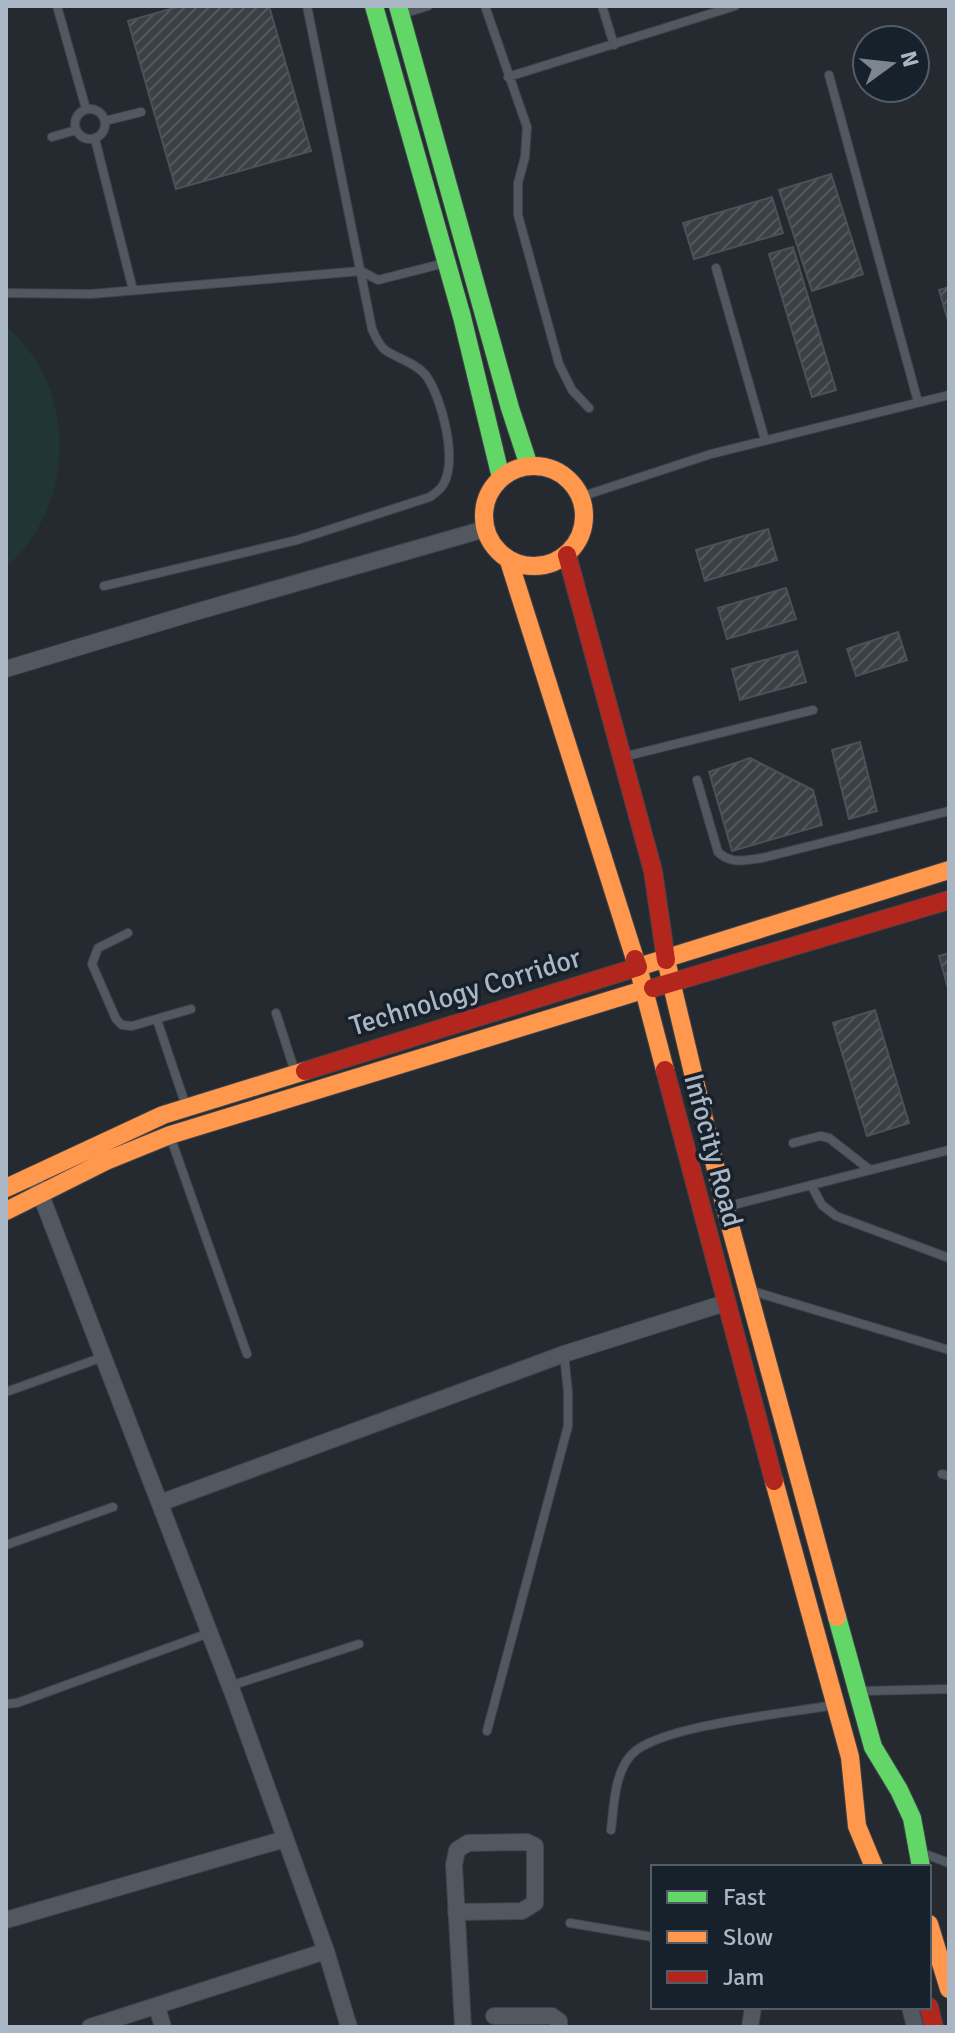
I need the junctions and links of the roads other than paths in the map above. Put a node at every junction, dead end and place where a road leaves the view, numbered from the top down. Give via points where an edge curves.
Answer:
1 (57, 6) edge
2 (307, 6) edge
3 (374, 6) edge
4 (428, 6) edge
5 (485, 6) edge
6 (602, 6) edge
7 (735, 6) edge
8 (399, 10) edge
9 (614, 45) junction
10 (829, 75) dead end
11 (508, 77) junction
12 (86, 109) junction
13 (141, 112) dead end
14 (105, 121) junction
15 (76, 130) junction
16 (52, 137) dead end
17 (95, 139) junction
18 (446, 262) junction
19 (716, 268) dead end
20 (361, 271) junction
21 (133, 290) junction
22 (6, 293) edge
23 (949, 395) edge
24 (918, 402) junction
25 (589, 408) dead end
26 (765, 440) junction
27 (529, 466) junction
28 (501, 478) junction
29 (580, 497) junction
30 (485, 529) junction
31 (567, 555) junction
32 (509, 561) junction
33 (104, 586) dead end
34 (6, 669) edge
35 (813, 710) dead end
36 (622, 757) junction
37 (697, 780) dead end
38 (949, 811) edge
39 (949, 870) edge
40 (949, 900) edge
41 (128, 933) dead end
42 (666, 960) junction
43 (638, 967) junction
44 (670, 984) junction
45 (643, 990) junction
46 (191, 1009) dead end
47 (276, 1013) dead end
48 (157, 1020) junction
49 (295, 1072) junction
50 (186, 1107) junction
51 (170, 1135) junction
52 (793, 1143) dead end
53 (949, 1150) edge
54 (870, 1170) junction
55 (33, 1175) junction
56 (811, 1185) junction
57 (6, 1188) edge
58 (41, 1195) junction
59 (725, 1207) junction
60 (6, 1211) edge
61 (949, 1258) edge
62 (748, 1290) junction
63 (725, 1303) junction
64 (949, 1350) edge
65 (247, 1354) dead end
66 (564, 1354) junction
67 (103, 1357) junction
68 (6, 1392) edge
69 (160, 1503) junction
70 (113, 1507) dead end
71 (6, 1545) edge
72 (209, 1633) junction
73 (359, 1644) dead end
74 (230, 1686) junction
75 (949, 1689) edge
76 (858, 1691) junction
77 (6, 1704) edge
78 (835, 1705) junction
79 (487, 1731) dead end
80 (873, 1747) junction
81 (850, 1757) junction
82 (611, 1830) dead end
83 (285, 1839) junction
84 (921, 1860) edge
85 (949, 1863) edge
86 (873, 1865) edge
87 (456, 1912) junction
88 (6, 1920) edge
89 (570, 1923) dead end
90 (931, 1930) edge
91 (651, 1937) edge
92 (326, 1951) junction
93 (949, 1989) edge
94 (157, 2007) junction
95 (494, 2016) dead end
96 (90, 2027) edge
97 (163, 2027) edge
98 (349, 2027) edge
99 (463, 2027) edge
100 (559, 2027) edge

1 - 12 lane
2 - 20 lane
3 - 18 street
4 - 8 lane
5 - 11 lane
6 - 9 lane
7 - 9 lane
8 - 27 street
9 - 11 lane
10 - 24 lane
11 - 25 lane via 527,127 518,215 559,364
12 - 14 lane via 98,111
12 - 15 lane via 77,115
13 - 14 lane
14 - 17 lane
15 - 16 lane
15 - 17 lane
17 - 21 lane
18 - 20 lane via 378,280
18 - 28 street
19 - 26 lane
20 - 21 lane
20 - 33 lane via 372,329 382,348 425,374 436,395 450,447 443,486 430,497 297,540
21 - 22 lane
23 - 24 lane
24 - 26 lane
26 - 29 lane
27 - 28 street
27 - 29 street via 559,473
28 - 30 street via 485,502
29 - 31 street via 582,531
30 - 32 street
30 - 34 street
31 - 32 street via 539,567
31 - 36 street, Infocity Road
32 - 43 street, Infocity Road
35 - 36 lane
36 - 42 street, Infocity Road via 653,871
37 - 38 lane via 718,852 736,862
39 - 42 street, Technology Corridor
40 - 44 street
41 - 48 lane via 98,948 92,964 95,975 122,1025
42 - 43 street, Technology Corridor
42 - 44 street, Infocity Road
43 - 45 street, Infocity Road
43 - 49 street, Technology Corridor
44 - 45 street
44 - 59 street, Infocity Road
45 - 51 street
45 - 63 street, Infocity Road
46 - 48 lane
47 - 49 lane
48 - 50 lane
49 - 50 street, Technology Corridor
50 - 55 street, Technology Corridor
51 - 58 street
51 - 65 lane
52 - 54 lane via 829,1138
53 - 54 lane
54 - 56 lane
55 - 57 street, Technology Corridor
55 - 58 street
56 - 59 lane
56 - 61 lane via 836,1216
58 - 60 street
58 - 67 street
59 - 62 street, Infocity Road
62 - 64 lane
62 - 76 street, Infocity Road
63 - 66 street
63 - 78 street, Infocity Road
66 - 69 street
66 - 79 lane via 568,1426
67 - 68 lane
67 - 69 street
69 - 72 street
70 - 71 lane
72 - 74 street
72 - 77 lane
73 - 74 lane
74 - 83 street
75 - 76 lane
76 - 80 street, Infocity Road
78 - 81 street, Infocity Road
78 - 82 lane via 648,1742 631,1755 617,1786
80 - 81 street
80 - 84 street, Infocity Road via 906,1798
81 - 86 street, Infocity Road via 857,1826
83 - 88 street
83 - 92 street
84 - 85 lane
87 - 87 street via 522,1911 535,1903 535,1846 468,1843 457,1850
87 - 99 street
89 - 91 lane
90 - 93 street
92 - 94 street
92 - 98 street
94 - 96 street
94 - 97 street
95 - 100 street via 552,2016

